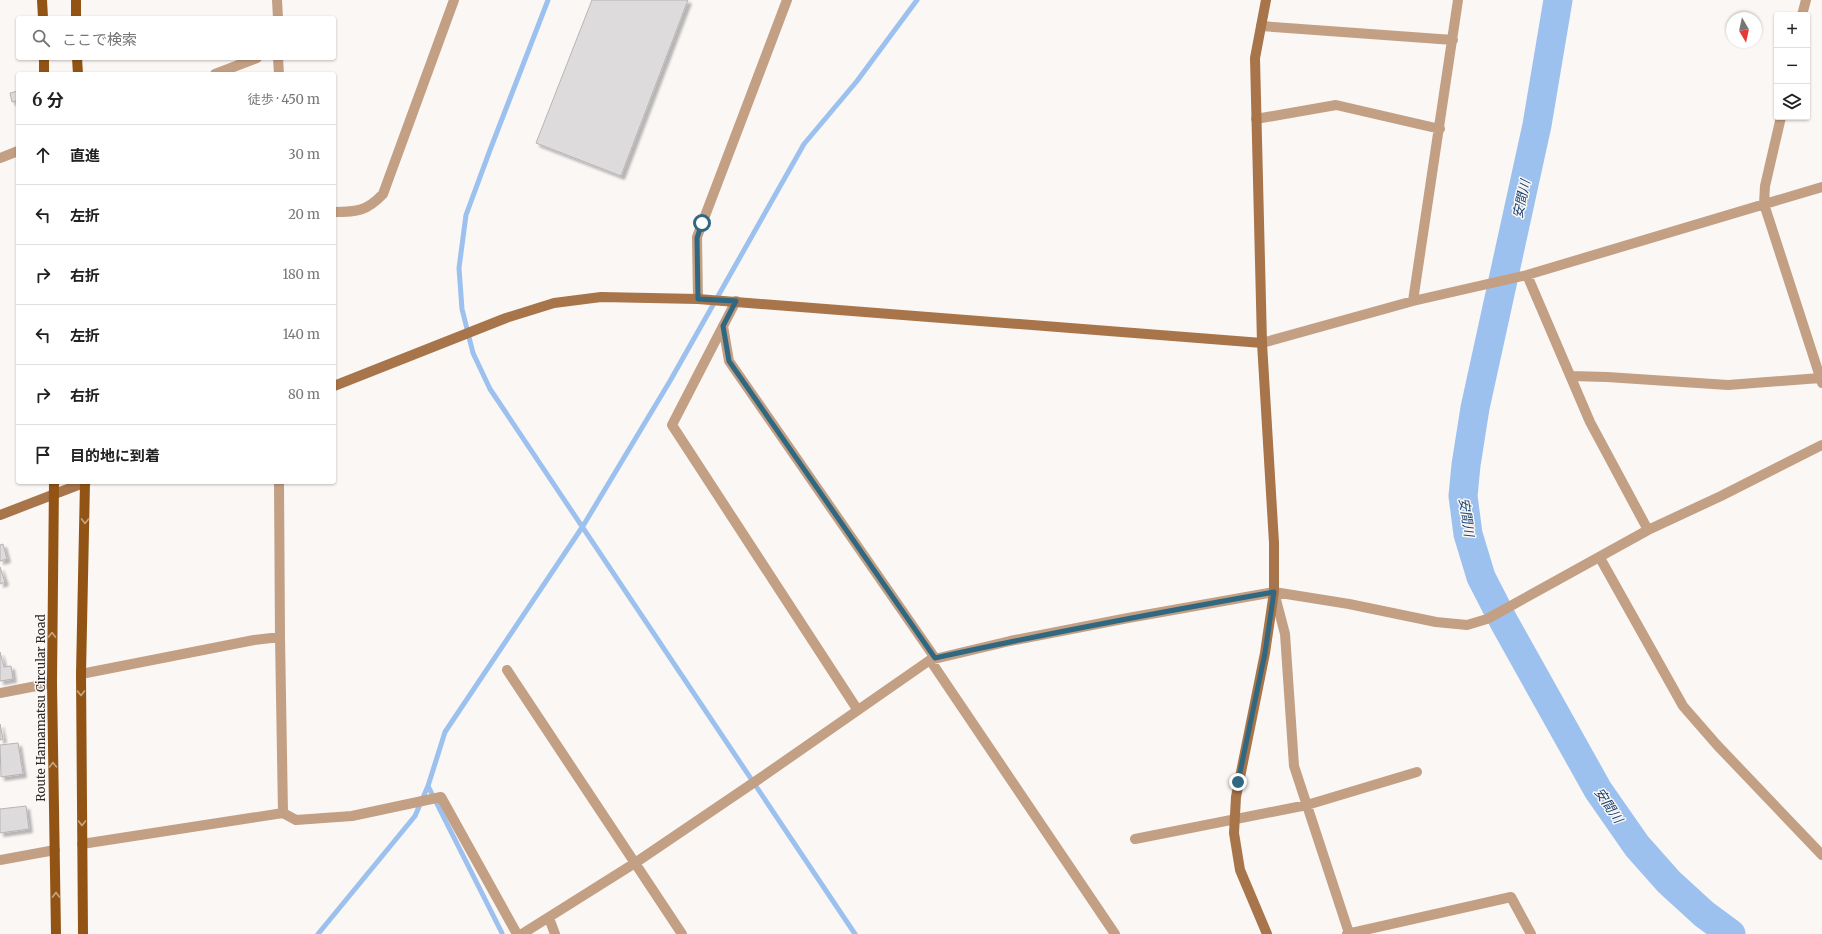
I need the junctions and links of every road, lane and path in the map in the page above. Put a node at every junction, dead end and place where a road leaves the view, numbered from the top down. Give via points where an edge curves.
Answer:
1 (42, 0) edge
2 (76, 0) edge
3 (277, 0) edge
4 (454, 0) edge
5 (788, 0) edge
6 (1266, 0) edge
7 (1458, 0) edge
8 (1806, 0) edge
9 (1803, 12) edge
10 (43, 16) edge
11 (76, 16) edge
12 (278, 16) edge
13 (1261, 26) junction
14 (1452, 40) junction
15 (44, 60) edge
16 (77, 60) edge
17 (252, 60) edge
18 (278, 60) edge
19 (44, 72) edge
20 (78, 72) edge
21 (221, 72) edge
22 (278, 72) edge
23 (1256, 119) junction
24 (1780, 120) edge
25 (1440, 129) junction
26 (16, 152) edge
27 (0, 158) edge
28 (1822, 187) edge
29 (1764, 204) junction
30 (336, 212) edge
31 (1527, 275) junction
32 (701, 299) junction
33 (732, 301) junction
34 (1413, 301) junction
35 (723, 326) junction
36 (1262, 343) junction
37 (1571, 376) junction
38 (1821, 381) edge
39 (336, 385) edge
40 (1822, 445) edge
41 (54, 484) edge
42 (80, 484) edge
43 (86, 484) edge
44 (279, 484) edge
45 (55, 493) junction
46 (0, 515) edge
47 (1648, 530) junction
48 (1600, 558) junction
49 (1274, 592) junction
50 (280, 637) junction
51 (932, 659) junction
52 (507, 670) dead end
53 (81, 674) junction
54 (52, 683) junction
55 (0, 693) edge
56 (857, 710) junction
57 (1417, 772) dead end
58 (1307, 805) junction
59 (283, 813) junction
60 (1235, 818) junction
61 (1135, 839) dead end
62 (82, 844) junction
63 (55, 850) junction
64 (1822, 855) edge
65 (0, 860) edge
66 (635, 863) junction
67 (550, 918) junction
68 (1348, 933) edge
69 (56, 934) edge
70 (83, 934) edge
71 (517, 934) edge
72 (522, 934) edge
73 (555, 934) edge
74 (682, 934) edge
75 (1115, 934) edge
76 (1267, 934) edge
77 (1531, 934) edge

1 - 10 main road
2 - 11 main road
3 - 12 street
4 - 30 street via 382,194 372,205 357,212
5 - 32 street via 697,238
6 - 13 street
7 - 14 street
8 - 9 street
13 - 14 street
13 - 23 street via 1255,58
14 - 25 street
15 - 19 main road
16 - 20 main road
17 - 21 street
18 - 22 street
23 - 25 street via 1336,105
23 - 36 street
24 - 29 street
25 - 34 street
26 - 27 street
28 - 29 street
29 - 31 street
29 - 38 street
31 - 34 street
31 - 37 street
32 - 33 street
32 - 39 street via 601,298 554,303 506,318
33 - 35 street
33 - 36 street
34 - 36 street
35 - 51 street via 729,361
35 - 56 street via 672,424
36 - 49 street via 1274,543
37 - 38 street via 1728,385
37 - 47 street via 1590,422
40 - 47 street
41 - 45 main road, Route Hamamatsu Circular Road
42 - 45 street
43 -> 53 main road
44 - 50 street
45 - 46 street
54 -> 45 main road, Route Hamamatsu Circular Road
47 - 48 street
48 - 49 street via 1487,618 1467,625 1436,622
48 - 64 street via 1683,706
49 - 51 street via 1120,619
49 - 58 street via 1285,634 1294,766
49 - 60 street via 1265,653 1236,797
50 - 53 street
50 - 59 street
51 - 56 street
51 - 75 street
52 - 66 street
53 -> 62 main road
54 - 55 street
63 -> 54 main road, Route Hamamatsu Circular Road
56 - 66 street
57 - 58 street
58 - 60 street
58 - 68 street
59 - 62 street
59 - 71 street via 296,820 352,816 441,797
60 - 61 street
60 - 76 street via 1234,833 1240,870
62 - 70 main road
63 - 65 street
69 -> 63 main road, Route Hamamatsu Circular Road
66 - 67 street
66 - 74 street
67 - 72 street
67 - 73 street
68 - 77 street via 1511,897

